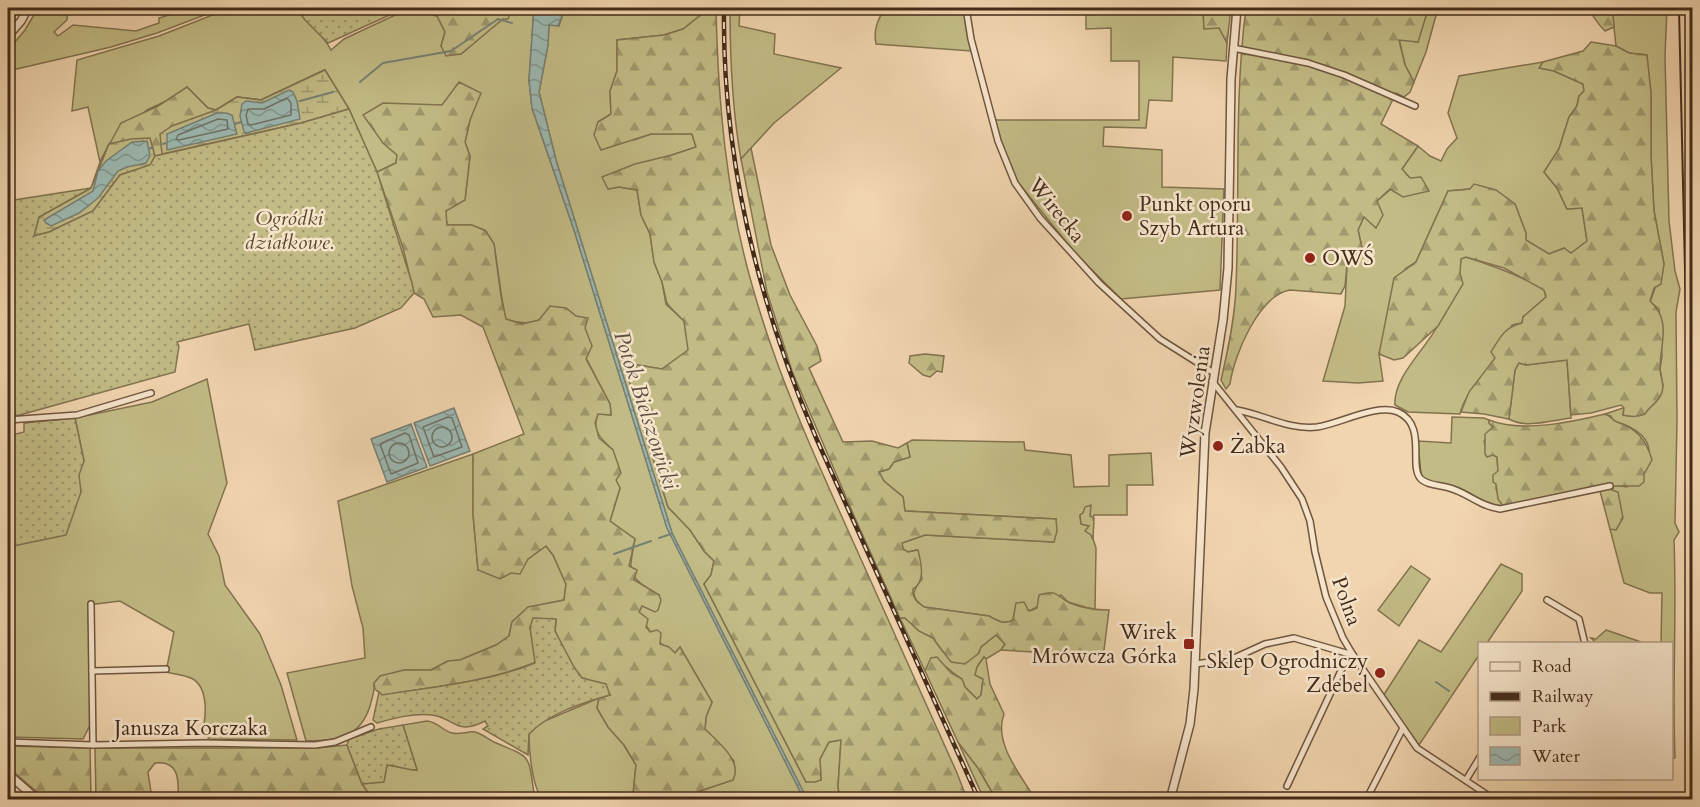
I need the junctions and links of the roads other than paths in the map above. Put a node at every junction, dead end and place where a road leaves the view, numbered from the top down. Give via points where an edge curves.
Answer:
1 (28, 8) edge
2 (966, 8) edge
3 (1237, 8) edge
4 (1685, 8) edge
5 (8, 36) edge
6 (1233, 48) junction
7 (1414, 106) dead end
8 (1692, 314) edge
9 (1214, 373) junction
10 (1212, 381) junction
11 (151, 393) dead end
12 (1237, 410) junction
13 (8, 420) edge
14 (1610, 486) dead end
15 (1547, 600) dead end
16 (91, 604) dead end
17 (1585, 642) edge
18 (1353, 655) junction
19 (1195, 664) junction
20 (166, 669) dead end
21 (92, 671) junction
22 (371, 727) dead end
23 (1403, 728) junction
24 (8, 742) edge
25 (93, 745) junction
26 (1478, 759) edge
27 (8, 774) edge
28 (1466, 780) junction
29 (1287, 786) dead end
30 (1170, 799) edge
31 (38, 800) edge
32 (1154, 800) edge
33 (1366, 800) edge
34 (1496, 800) edge

1 - 5 street
2 - 9 street, Wirecka via 998,141 1015,183 1099,283 1160,339
3 - 6 street, Wyzwolenia
4 - 8 highway
6 - 7 street via 1308,63
6 - 9 street, Wyzwolenia via 1228,268
9 - 10 street, Wyzwolenia
10 - 12 street, Polna
10 - 19 street, Wyzwolenia via 1203,464
11 - 13 street via 77,415
12 - 14 street via 1304,427 1393,410 1407,418 1413,429 1420,478 1456,489 1490,507 1500,509
12 - 18 street, Polna via 1302,500 1326,597
15 - 17 street via 1579,619
16 - 21 street
18 - 19 street via 1294,638 1264,644 1232,659
18 - 23 street, Polna
18 - 29 street via 1346,660
19 - 30 street, Wyzwolenia via 1190,724
20 - 21 street
21 - 25 street
22 - 25 street, Janusza Korczaka via 335,742 315,745
23 - 28 street, Polna via 1417,748
23 - 33 street
24 - 25 street, Janusza Korczaka
26 - 28 street
27 - 31 street
28 - 34 street, Polna
30 - 32 street

